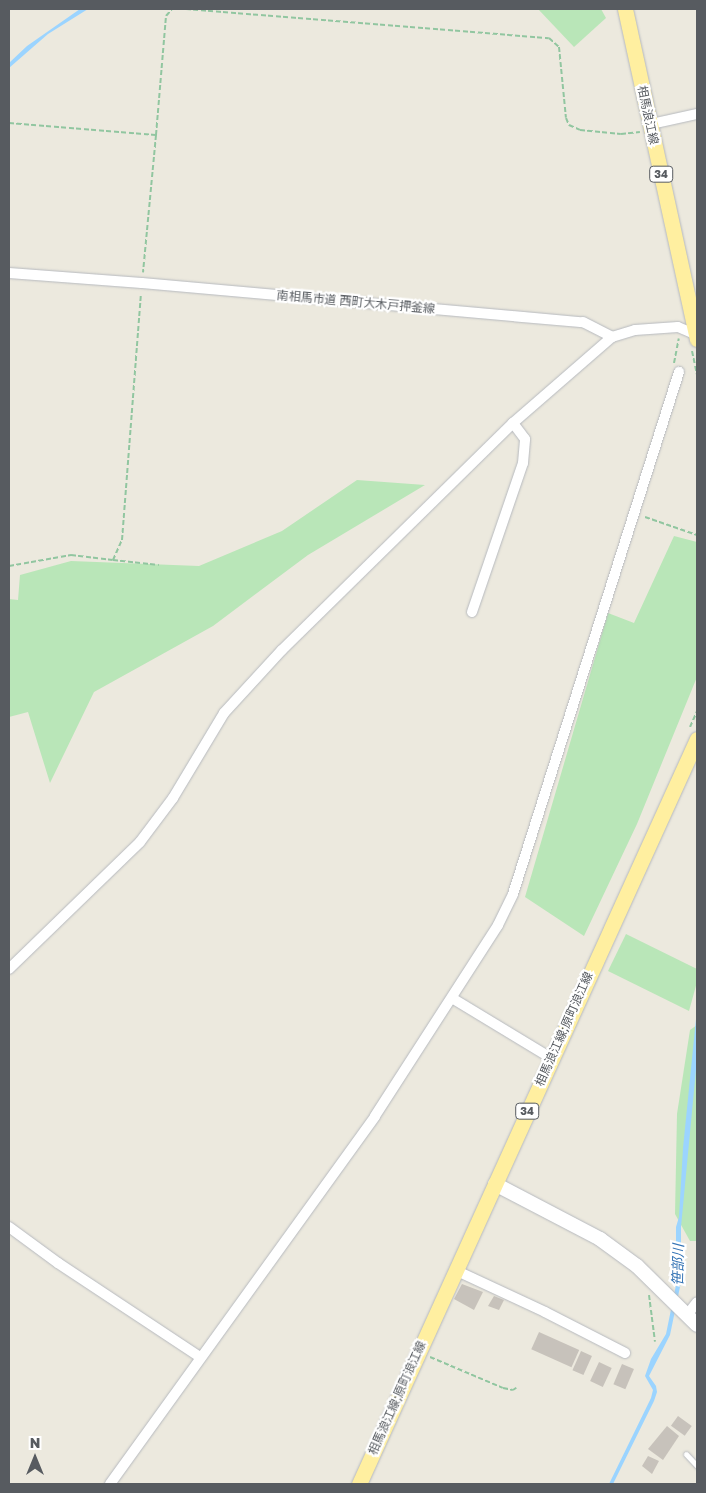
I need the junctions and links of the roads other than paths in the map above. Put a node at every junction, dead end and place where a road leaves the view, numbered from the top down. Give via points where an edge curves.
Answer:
1 (624, 9) edge
2 (697, 114) edge
3 (652, 127) junction
4 (9, 273) edge
5 (612, 337) junction
6 (697, 337) edge
7 (676, 368) road end
8 (513, 423) junction
9 (472, 612) dead end
10 (697, 739) edge
11 (9, 969) edge
12 (452, 998) junction
13 (551, 1058) junction
14 (494, 1184) junction
15 (9, 1227) edge
16 (455, 1270) junction
17 (697, 1302) edge
18 (688, 1316) edge
19 (625, 1353) dead end
20 (200, 1358) junction
21 (686, 1454) dead end
22 (697, 1466) edge
23 (110, 1484) edge
24 (359, 1484) edge

1 - 3 main road, 相馬浪江線 / 34
2 - 3 street
3 - 6 main road, 相馬浪江線 / 34
4 - 5 street, 南相馬市道 西町大木戸押釜線 via 583,322
5 - 6 street via 635,330 678,328
5 - 8 street
7 - 12 street via 635,514 512,894 498,925
8 - 9 street via 525,440 523,463
8 - 11 street via 269,664 224,713 173,798 140,842
10 - 13 main road, 相馬浪江線;原町浪江線 / 34
12 - 13 street
12 - 20 street via 375,1116
13 - 14 main road, 相馬浪江線;原町浪江線 / 34
14 - 16 main road, 相馬浪江線;原町浪江線 / 34
14 - 18 street via 581,1228 618,1252
15 - 20 street
16 - 19 street
16 - 24 main road, 相馬浪江線;原町浪江線 / 34
17 - 18 street
20 - 23 street
21 - 22 lane

